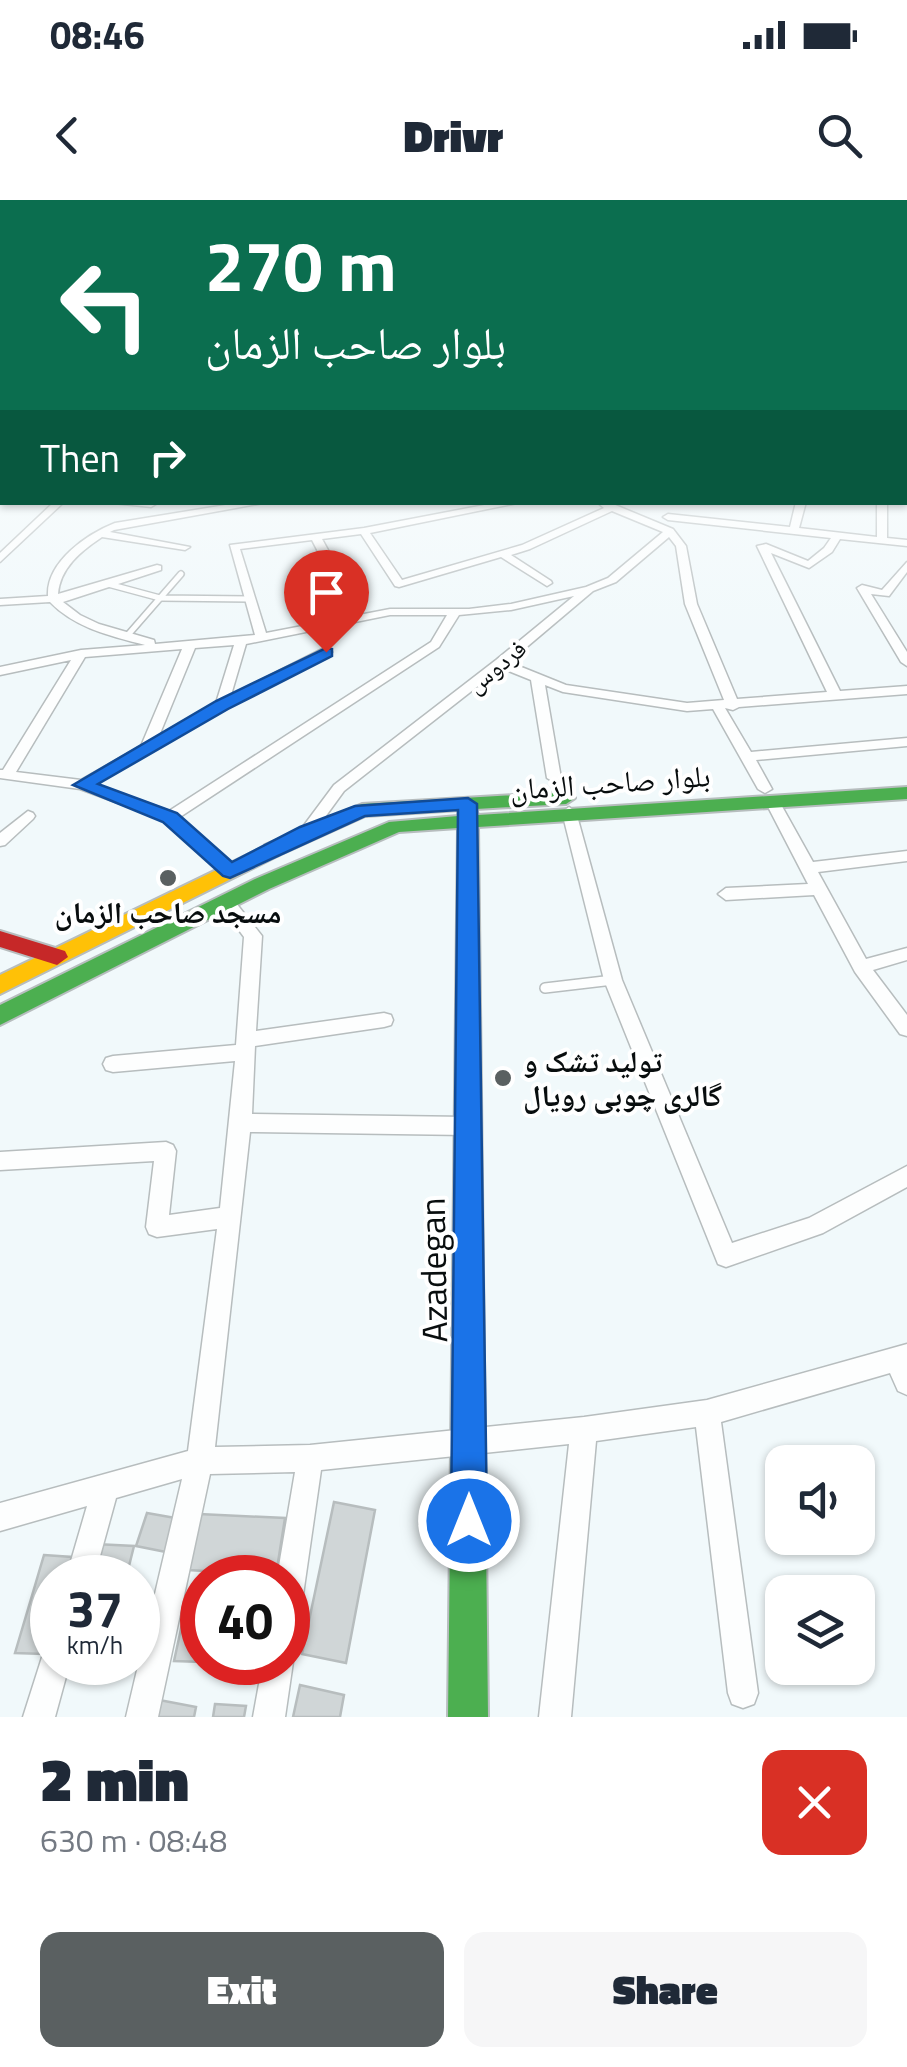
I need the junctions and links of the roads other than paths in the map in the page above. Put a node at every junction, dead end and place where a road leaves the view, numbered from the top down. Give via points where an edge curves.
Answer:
1 (57, 505) edge
2 (150, 505) edge
3 (177, 505) edge
4 (244, 505) edge
5 (445, 505) edge
6 (501, 505) edge
7 (601, 505) edge
8 (605, 505) edge
9 (677, 505) edge
10 (800, 505) edge
11 (882, 505) edge
12 (452, 512) junction
13 (168, 516) junction
14 (668, 517) junction
15 (146, 519) junction
16 (794, 529) junction
17 (364, 531) junction
18 (670, 531) junction
19 (97, 533) junction
20 (838, 534) junction
21 (315, 536) junction
22 (882, 540) junction
23 (907, 542) edge
24 (186, 547) dead end
25 (503, 554) junction
26 (0, 559) edge
27 (907, 565) edge
28 (157, 568) dead end
29 (181, 574) dead end
30 (108, 584) junction
31 (546, 584) dead end
32 (589, 589) junction
33 (347, 596) dead end
34 (250, 599) junction
35 (54, 600) junction
36 (158, 600) junction
37 (0, 602) edge
38 (454, 612) junction
39 (127, 636) junction
40 (262, 638) junction
41 (242, 641) junction
42 (190, 645) junction
43 (163, 647) junction
44 (326, 652) dead end
45 (82, 654) junction
46 (907, 662) edge
47 (500, 664) junction
48 (0, 671) edge
49 (537, 678) junction
50 (907, 690) edge
51 (834, 695) junction
52 (222, 705) junction
53 (726, 707) junction
54 (907, 742) edge
55 (147, 748) junction
56 (747, 757) junction
57 (3, 774) edge
58 (554, 778) dead end
59 (907, 780) edge
60 (82, 785) junction
61 (907, 793) edge
62 (769, 795) junction
63 (468, 812) junction
64 (569, 812) junction
65 (28, 816) dead end
66 (170, 818) junction
67 (308, 832) junction
68 (0, 841) edge
69 (907, 856) edge
70 (808, 868) junction
71 (230, 871) junction
72 (819, 889) junction
73 (726, 894) dead end
74 (226, 902) junction
75 (0, 939) edge
76 (907, 954) edge
77 (57, 956) junction
78 (861, 967) junction
79 (613, 980) junction
80 (0, 985) edge
81 (546, 988) dead end
82 (0, 1016) edge
83 (384, 1020) dead end
84 (904, 1020) edge
85 (246, 1046) junction
86 (113, 1064) dead end
87 (241, 1123) junction
88 (466, 1126) junction
89 (0, 1161) edge
90 (907, 1176) edge
91 (230, 1217) junction
92 (903, 1366) edge
93 (706, 1413) junction
94 (584, 1430) junction
95 (470, 1442) junction
96 (310, 1458) junction
97 (200, 1460) junction
98 (106, 1487) junction
99 (0, 1517) edge
100 (87, 1555) edge
101 (295, 1555) edge
102 (49, 1685) edge
103 (274, 1685) edge
104 (743, 1693) dead end
105 (40, 1717) edge
106 (142, 1717) edge
107 (269, 1717) edge
108 (468, 1717) edge
109 (555, 1717) edge

1 - 26 street
2 - 15 street
3 - 13 street
4 - 13 street
5 - 12 street
6 - 12 street
7 - 25 street
8 - 18 street
9 - 14 street
10 - 16 street
11 - 22 street
12 - 17 street
13 - 15 street
14 - 16 street
14 - 18 street
15 - 19 street
16 - 20 street
17 - 21 street
17 - 25 street via 399,584
18 - 32 street, فردوس via 612,580
18 - 53 street via 681,546 691,604
19 - 24 street
19 - 35 street via 56,572
20 - 22 street
20 - 51 street via 809,565 762,546
21 - 33 street
21 - 34 street via 234,547
22 - 23 street
25 - 31 street
27 - 46 street via 885,594 862,588
28 - 30 street
29 - 36 lane
30 - 35 street
30 - 36 lane
32 - 38 street
32 - 47 street, فردوس
34 - 36 lane
34 - 40 street
35 - 37 street
35 - 39 street via 79,620
36 - 39 lane
38 - 40 street via 390,612
38 - 66 street via 436,644
39 - 43 street
40 - 41 street
41 - 42 street
41 - 52 street
42 - 43 street
42 - 55 street
43 - 45 street
44 - 52 street
45 - 48 street
45 - 57 street
47 - 49 street
47 - 67 street, فردوس via 338,788
49 - 53 street via 626,700
49 - 58 street
50 - 51 street
51 - 53 street
52 - 55 street
53 - 56 street
54 - 56 street
55 - 60 street
56 - 62 street
57 - 60 street
59 - 62 main road, بلوار صاحب الزمان
60 - 66 street
61 - 62 main road, بلوار صاحب الزمان
62 - 63 main road, بلوار صاحب الزمان
62 - 64 main road, بلوار صاحب الزمان
62 - 70 street
63 - 64 main road, بلوار صاحب الزمان
63 - 67 main road, بلوار صاحب الزمان via 362,810
63 - 74 main road, بلوار صاحب الزمان via 396,826
63 - 88 main road, Azadegan
64 - 79 street
65 - 68 street
66 - 71 street
67 - 71 main road, بلوار صاحب الزمان
69 - 70 street
70 - 72 street
71 - 77 main road, بلوار صاحب الزمان
72 - 73 street
72 - 78 street
74 - 82 main road, بلوار صاحب الزمان
74 - 85 street via 254,936
75 - 77 main road
76 - 78 street
77 - 80 main road, بلوار صاحب الزمان
78 - 84 street
79 - 81 lane
79 - 90 street via 726,1256 815,1226
83 - 85 street
85 - 86 street
85 - 87 street
87 - 88 street
87 - 91 street
88 - 95 main road, Azadegan
89 - 91 street via 166,1151 157,1226
91 - 97 street
92 - 93 street
93 - 94 street
93 - 104 street
94 - 95 street
94 - 109 street
95 - 96 street
95 - 108 main road, Azadegan
96 - 97 street
96 - 101 street
97 - 98 street
97 - 106 street
98 - 99 street
98 - 100 street
102 - 105 street
103 - 107 street

